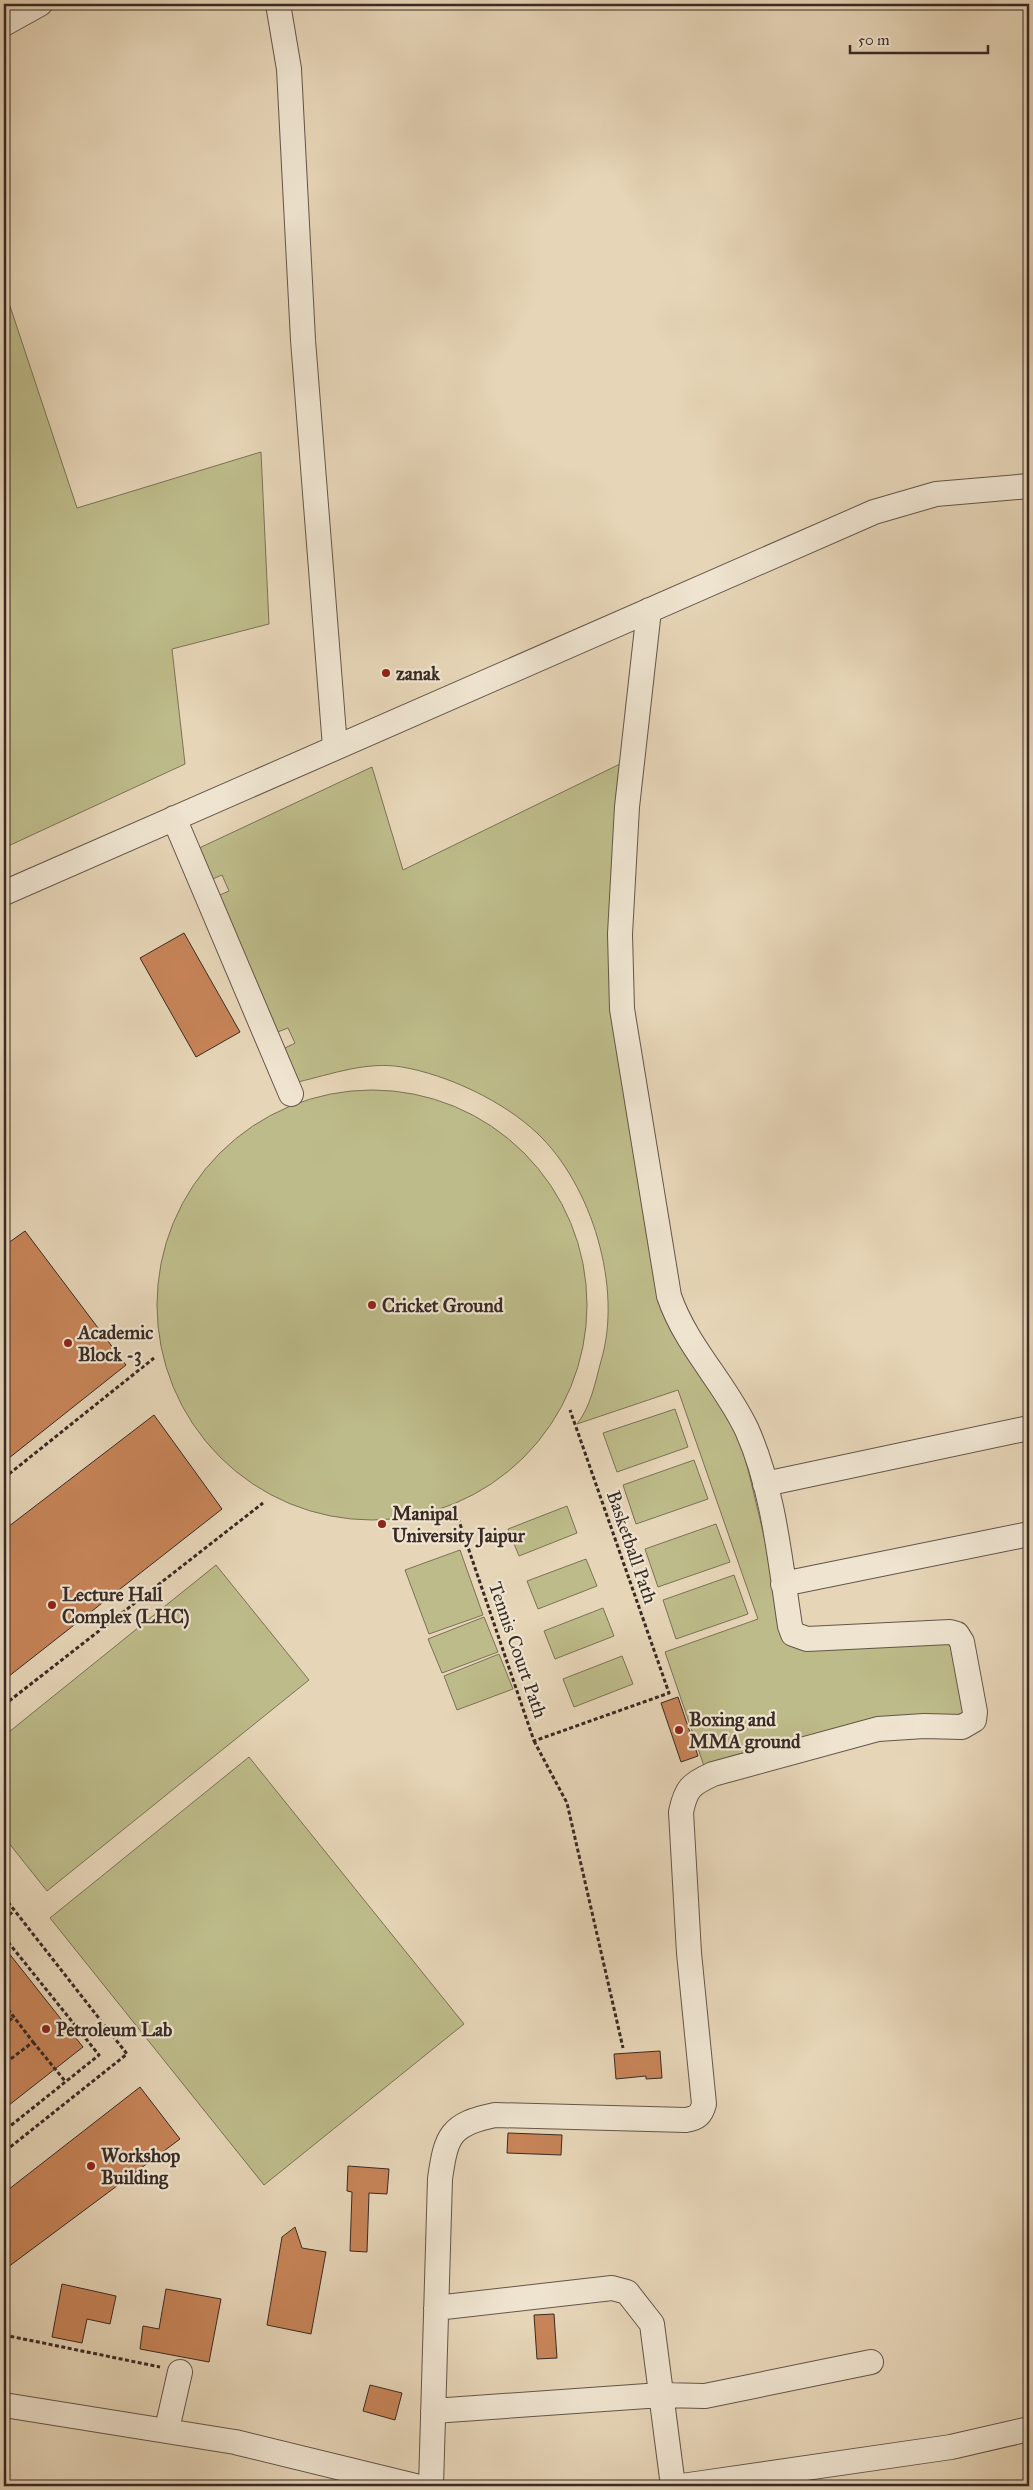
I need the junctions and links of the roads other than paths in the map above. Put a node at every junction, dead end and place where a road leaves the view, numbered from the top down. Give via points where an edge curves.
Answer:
1 (40, 4) edge
2 (278, 4) edge
3 (4, 24) edge
4 (1029, 486) edge
5 (649, 610) junction
6 (334, 747) junction
7 (174, 818) junction
8 (4, 893) edge
9 (291, 1094) dead end
10 (1029, 1428) edge
11 (765, 1484) junction
12 (1029, 1534) edge
13 (783, 1584) junction
14 (436, 2308) junction
15 (871, 2362) dead end
16 (180, 2372) road end
17 (661, 2395) junction
18 (4, 2404) edge
19 (433, 2412) junction
20 (167, 2429) junction
21 (1029, 2429) edge
22 (415, 2486) edge
23 (431, 2486) edge
24 (673, 2486) edge
25 (682, 2486) edge

1 - 3 street
2 - 6 street via 289,69 303,340
4 - 5 street via 936,494 874,512
5 - 6 street
5 - 11 street via 627,807 620,934 622,1009 669,1296 689,1339 747,1430
6 - 7 street
7 - 8 street
7 - 9 street
10 - 11 street
11 - 13 street
12 - 13 street
13 - 14 street via 790,1626 793,1634 800,1638 957,1634 962,1642 974,1720 962,1727 878,1729 712,1774 695,1782 685,1793 682,1812 690,1953 704,2104 701,2112 696,2118 686,2120 495,2115 471,2120 453,2132 443,2152 440,2179
14 - 17 street via 612,2288 627,2292 652,2324
14 - 19 street
15 - 17 street via 705,2396
16 - 20 street
17 - 19 street
17 - 24 street
18 - 20 street
19 - 23 street
20 - 22 street via 235,2442
21 - 25 street via 951,2447

